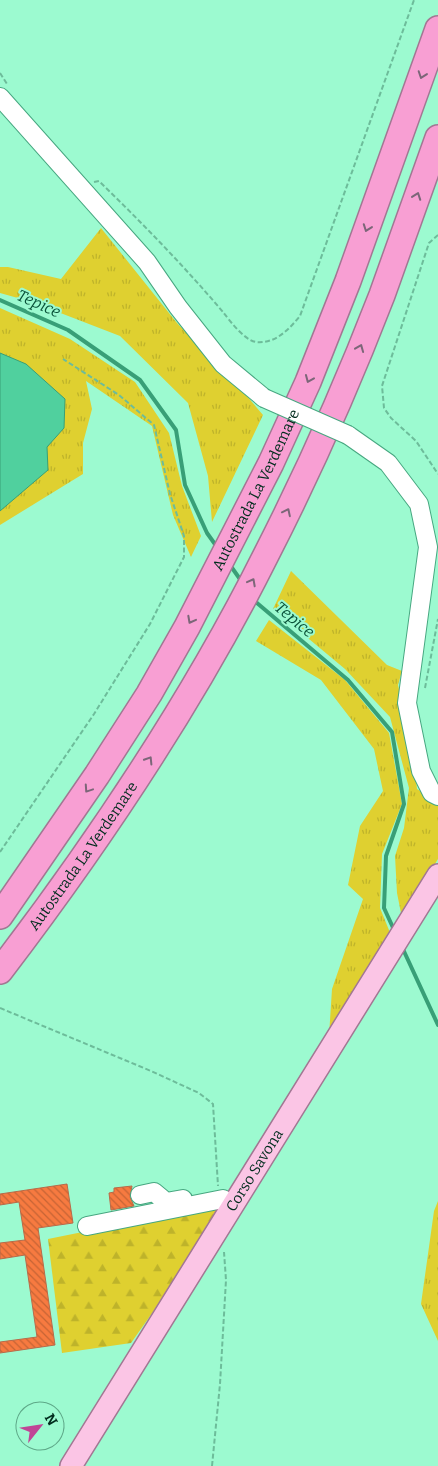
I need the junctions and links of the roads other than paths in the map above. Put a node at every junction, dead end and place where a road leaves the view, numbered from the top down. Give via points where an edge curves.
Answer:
1 (438, 28) edge
2 (0, 97) edge
3 (438, 138) edge
4 (438, 796) edge
5 (438, 875) edge
6 (0, 916) edge
7 (0, 971) edge
8 (140, 1195) dead end
9 (224, 1200) junction
10 (87, 1226) dead end
11 (71, 1466) edge

1 -> 6 highway, Autostrada La Verdemare via 341,299 271,463 149,694 81,800
2 - 4 lane, bridge via 147,262 223,364 264,398 348,435 388,463 419,504 428,547 407,703 420,771 432,793
7 -> 3 highway, Autostrada La Verdemare via 84,858 146,764 266,556 363,339
5 - 9 main road, Corso Savona via 373,980
8 - 9 lane via 154,1192 166,1202
9 - 10 lane
9 - 11 main road, Corso Savona via 217,1230

